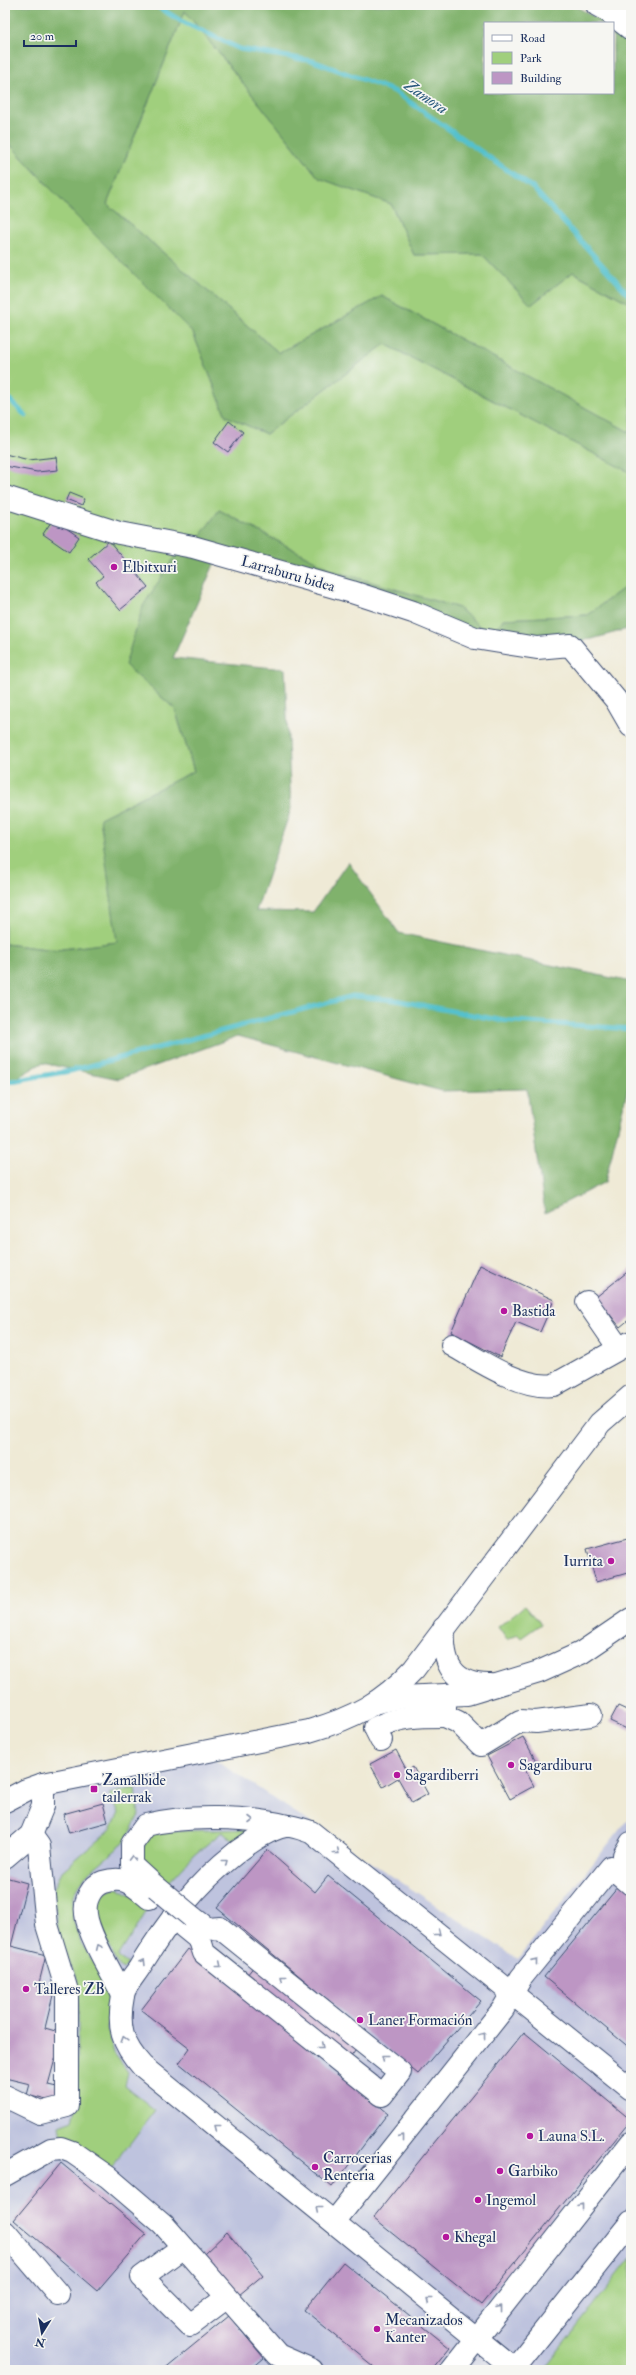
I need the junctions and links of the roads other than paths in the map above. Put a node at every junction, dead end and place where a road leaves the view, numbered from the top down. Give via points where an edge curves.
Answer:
1 (606, 7) edge
2 (631, 29) edge
3 (5, 497) edge
4 (631, 726) edge
5 (586, 1302) dead end
6 (625, 1344) edge
7 (452, 1345) dead end
8 (631, 1396) edge
9 (631, 1619) edge
10 (444, 1628) junction
11 (414, 1668) junction
12 (453, 1696) junction
13 (378, 1702) junction
14 (591, 1715) dead end
15 (381, 1740) dead end
16 (43, 1784) junction
17 (5, 1801) edge
18 (287, 1826) junction
19 (31, 1835) junction
20 (631, 1843) edge
21 (5, 1857) edge
22 (631, 1860) edge
23 (631, 1884) edge
24 (152, 1892) junction
25 (196, 1928) junction
26 (511, 1992) junction
27 (123, 1995) junction
28 (631, 2089) edge
29 (5, 2096) edge
30 (631, 2143) edge
31 (5, 2175) edge
32 (334, 2222) junction
33 (631, 2222) edge
34 (5, 2232) edge
35 (183, 2247) junction
36 (58, 2294) dead end
37 (226, 2298) junction
38 (476, 2338) junction
39 (513, 2369) edge
40 (312, 2370) edge
41 (452, 2370) edge

1 - 2 street
3 - 4 street, Larraburu bidea via 119,533 193,547 352,592 413,612 475,638 537,648 570,645 616,700
5 - 6 street
6 - 7 street via 554,1385 546,1386 495,1369
8 - 10 street via 600,1423
9 - 12 street via 581,1653 539,1672 496,1685 477,1684
10 - 11 street
10 - 12 street via 443,1646 445,1658 451,1669
11 - 12 street via 436,1669
11 - 13 street
12 - 13 street via 401,1697
12 - 14 street via 458,1722 481,1745 520,1721 536,1722
12 - 15 street via 412,1716 390,1720 375,1728
13 - 16 street via 352,1717 310,1731
16 - 17 street
16 - 19 street via 43,1806
24 -> 18 street via 132,1865 132,1844 146,1825 166,1820 261,1820
18 -> 26 street via 311,1832
27 -> 18 street via 163,1929 191,1893 211,1873 250,1843 270,1831
19 - 21 street
19 - 29 street via 39,1846 47,1925 67,1991 67,2106 40,2113
20 - 22 street via 624,1855
26 -> 23 street via 611,1867
24 - 25 street
27 -> 24 street via 99,1948 86,1914 89,1893 99,1884 116,1878
25 -> 25 street via 204,1953 382,2095 400,2072 220,1928
26 - 28 street
32 -> 26 street via 503,2009
32 -> 27 street via 142,2066 128,2050 120,2026
38 -> 30 street
31 - 35 street via 51,2149 61,2148 72,2152 108,2177 163,2224
38 -> 32 street
33 - 39 street
34 - 36 street
35 - 37 street
35 - 37 street via 142,2277 190,2325
37 - 40 street via 278,2355
38 - 39 street
38 - 41 street

